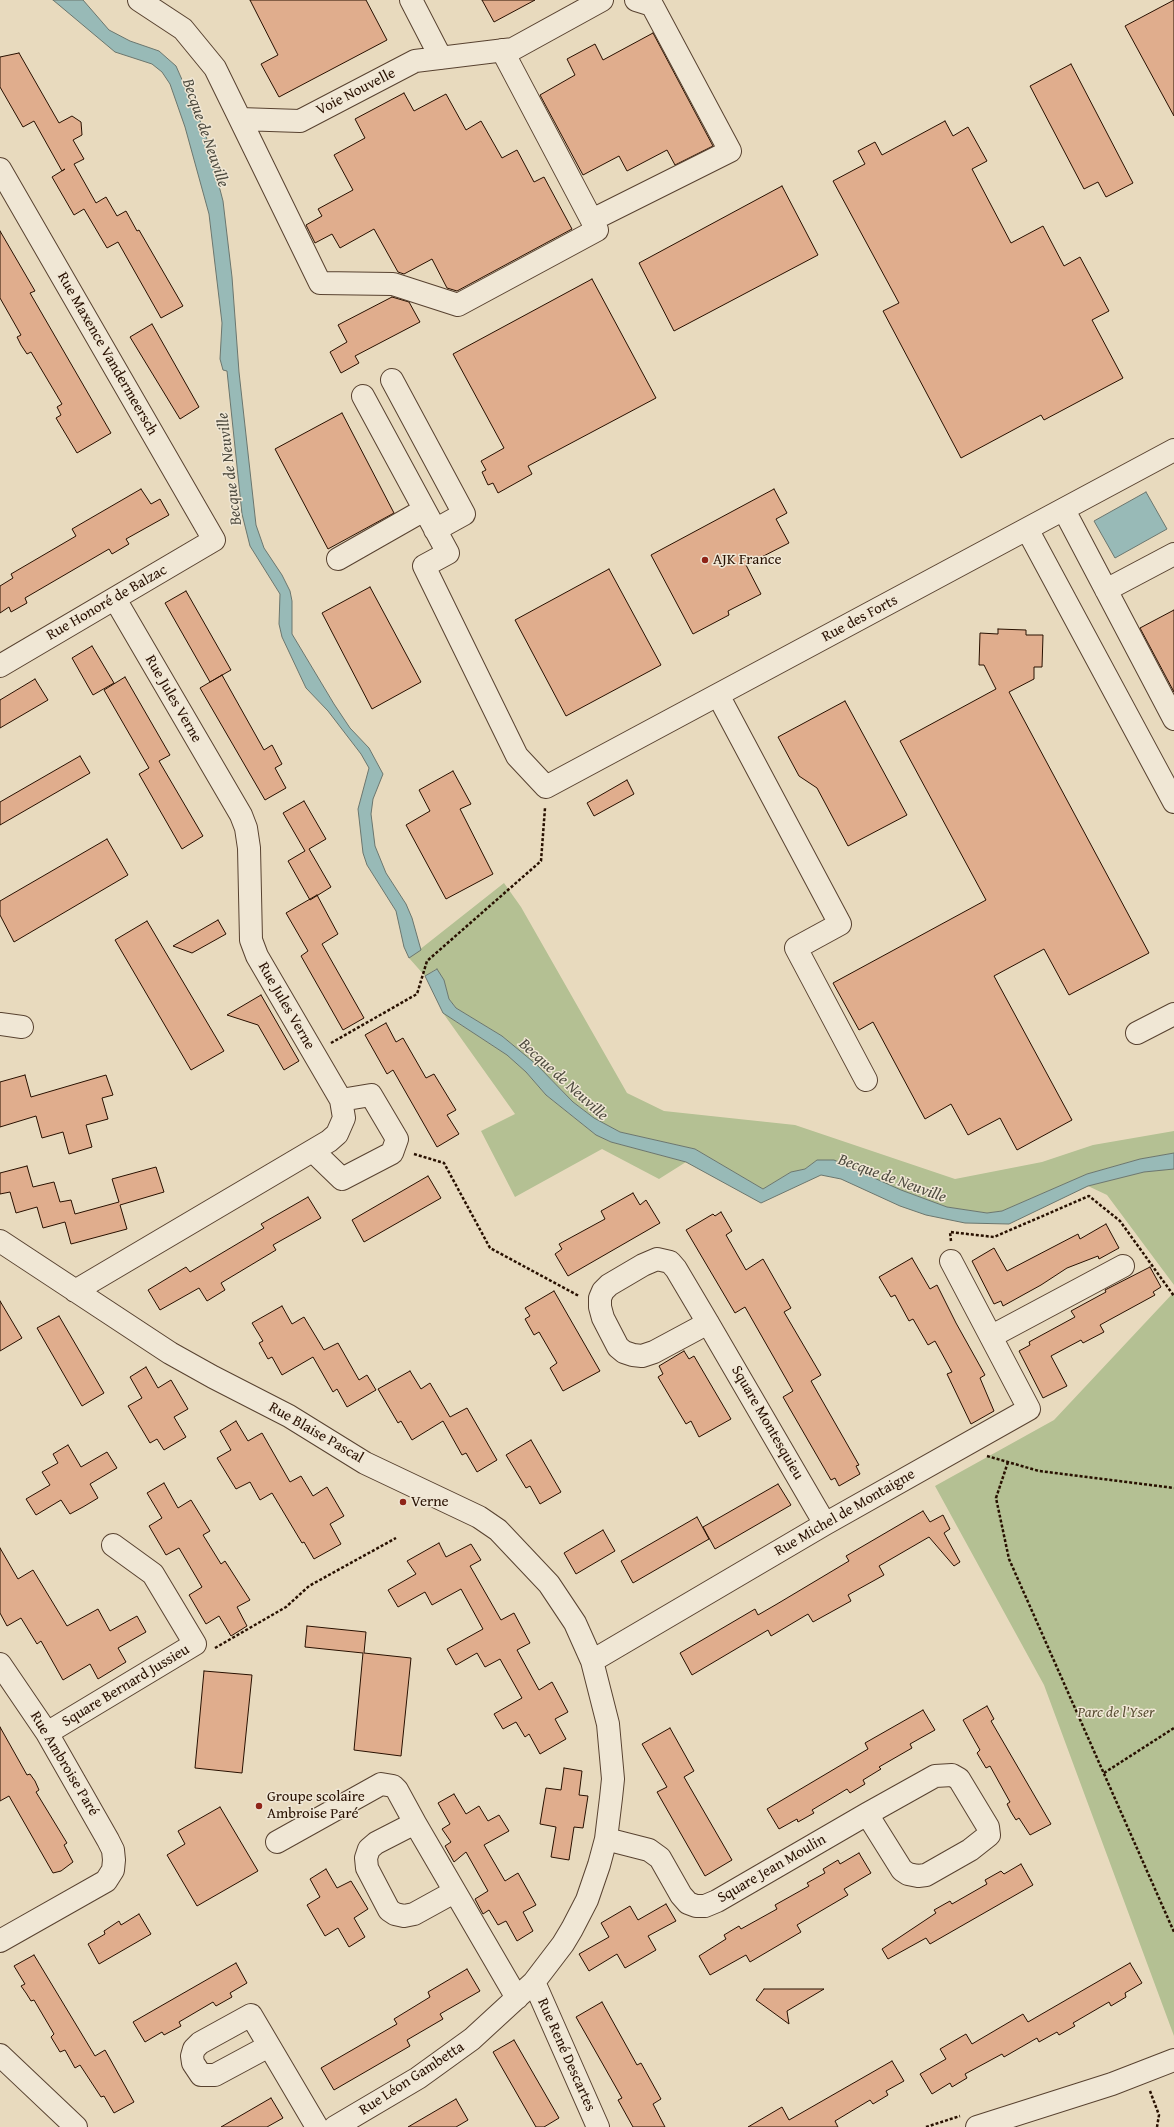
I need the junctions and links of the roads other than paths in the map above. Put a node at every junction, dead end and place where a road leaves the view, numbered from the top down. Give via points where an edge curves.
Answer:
1 (411, 0) edge
2 (602, 0) edge
3 (636, 0) edge
4 (149, 3) edge
5 (502, 50) junction
6 (441, 58) junction
7 (240, 119) junction
8 (0, 169) edge
9 (592, 220) junction
10 (392, 380) dead end
11 (363, 396) dead end
12 (1174, 450) edge
13 (424, 510) junction
14 (1064, 510) junction
15 (1027, 529) junction
16 (435, 530) junction
17 (214, 540) joint
18 (1174, 554) edge
19 (338, 558) dead end
20 (1106, 590) junction
21 (115, 599) junction
22 (0, 666) edge
23 (718, 695) junction
24 (1174, 719) edge
25 (1174, 802) edge
26 (1174, 1014) edge
27 (0, 1024) edge
28 (22, 1027) dead end
29 (1137, 1033) dead end
30 (866, 1080) dead end
31 (341, 1100) junction
32 (313, 1151) junction
33 (0, 1241) edge
34 (951, 1261) dead end
35 (1123, 1266) dead end
36 (75, 1290) junction
37 (708, 1323) junction
38 (992, 1336) junction
39 (825, 1524) junction
40 (112, 1545) dead end
41 (592, 1661) junction
42 (0, 1664) edge
43 (47, 1733) junction
44 (866, 1814) junction
45 (415, 1822) junction
46 (606, 1839) junction
47 (277, 1842) dead end
48 (454, 1892) junction
49 (0, 1941) edge
50 (534, 1982) junction
51 (518, 1998) junction
52 (269, 2046) dead end
53 (0, 2055) edge
54 (1174, 2060) edge
55 (1174, 2074) edge
56 (1112, 2084) junction
57 (76, 2127) edge
58 (317, 2127) edge
59 (335, 2127) edge
60 (598, 2127) edge
61 (977, 2127) edge

1 - 6 street
2 - 5 street, Voie Nouvelle via 513,49
3 - 9 street via 652,5 730,151
4 - 7 street via 183,29 210,62
5 - 6 street, Voie Nouvelle
5 - 9 street
6 - 7 street, Voie Nouvelle via 415,61 300,121
7 - 9 street via 320,283 393,284 458,305 597,230
8 - 17 street, Rue Maxence Vandermeersch
10 - 16 street via 464,514
11 - 13 street
12 - 14 street, Rue des Forts
13 - 16 street
13 - 19 street
14 - 15 street, Rue des Forts
14 - 20 street
15 - 23 street, Rue des Forts
15 - 25 street
16 - 23 street, Rue des Forts via 448,552 424,566 517,756 546,788
17 - 21 street, Rue Honoré de Balzac
18 - 20 street
20 - 24 street
21 - 22 street, Rue Honoré de Balzac
21 - 31 street, Rue Jules Verne via 241,815 249,848 251,940 257,956
23 - 30 street via 840,924 796,948
26 - 29 street
27 - 28 street
31 - 32 street, Rue Jules Verne via 344,1108 342,1125 329,1141
31 - 32 street via 371,1096 397,1139 392,1153 342,1179
32 - 36 street, Rue Jules Verne
33 - 36 street, Rue Blaise Pascal
34 - 38 street, Rue Michel de Montaigne
35 - 38 street
36 - 41 street, Rue Blaise Pascal via 170,1353 207,1374 289,1416 365,1463 479,1518 498,1530 549,1584 575,1624
37 - 37 street, Square Montesquieu via 654,1352 642,1356 633,1355 618,1347 603,1318 600,1298 608,1285 650,1262 664,1259 676,1269
37 - 39 street, Square Montesquieu
38 - 39 street, Rue Michel de Montaigne via 1029,1408
39 - 41 street, Rue Michel de Montaigne
40 - 43 street, Square Bernard Jussieu via 153,1574 195,1644
41 - 46 street, Rue Léon Gambetta via 603,1700 610,1741 612,1779
42 - 43 street, Rue Ambroise Paré
43 - 49 street, Rue Ambroise Paré via 113,1850 113,1870 106,1881 95,1888
44 - 44 street, Square Jean Moulin via 894,1859 908,1874 926,1875 970,1850 989,1835 988,1827 967,1790 959,1779 952,1775 935,1776
44 - 46 street, Square Jean Moulin via 705,1906 688,1903 660,1858 649,1850
45 - 47 street via 397,1790 393,1786 382,1784
45 - 48 street
45 - 48 street via 376,1843 366,1858 367,1868 389,1910 404,1916 414,1914
46 - 50 street, Rue Léon Gambetta via 587,1900 563,1944
48 - 51 street
50 - 51 street, Rue Léon Gambetta
50 - 60 street, Rue René Descartes
51 - 59 street, Rue Léon Gambetta via 438,2065
52 - 58 street
53 - 57 street
54 - 56 street
55 - 56 street
56 - 61 street

